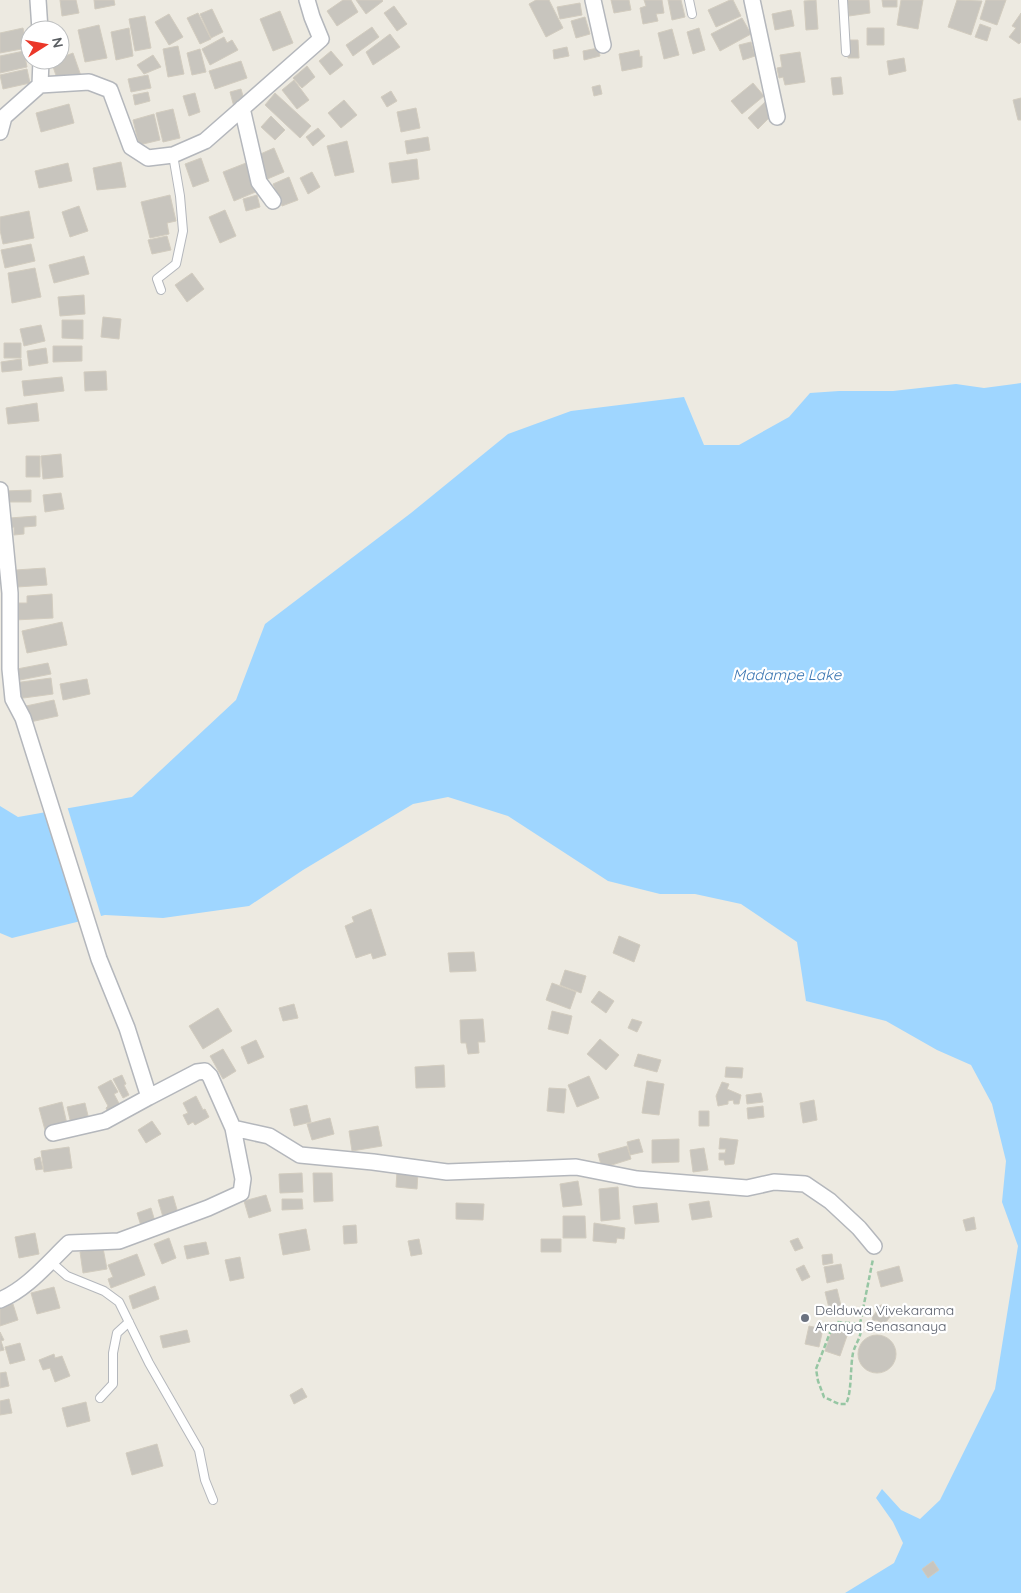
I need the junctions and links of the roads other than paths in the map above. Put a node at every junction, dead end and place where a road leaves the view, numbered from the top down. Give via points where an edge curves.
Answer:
1 (38, 0) edge
2 (307, 0) edge
3 (593, 0) edge
4 (690, 0) edge
5 (752, 0) edge
6 (843, 0) edge
7 (692, 14) dead end
8 (39, 20) edge
9 (603, 45) dead end
10 (846, 52) dead end
11 (41, 70) edge
12 (40, 85) junction
13 (242, 108) junction
14 (777, 116) dead end
15 (0, 132) edge
16 (173, 155) junction
17 (273, 201) dead end
18 (161, 290) dead end
19 (0, 490) edge
20 (149, 1097) junction
21 (233, 1128) junction
22 (53, 1134) dead end
23 (874, 1246) road end
24 (50, 1261) junction
25 (0, 1300) edge
26 (129, 1322) junction
27 (100, 1398) dead end
28 (213, 1500) dead end

1 - 8 street
2 - 13 street via 321,39
3 - 9 street
4 - 7 lane
5 - 14 street
6 - 10 lane
11 - 12 street
12 - 15 street via 4,118
12 - 16 street via 89,82 110,90 131,147 148,158
13 - 16 street via 205,141
13 - 17 street via 259,182
16 - 18 lane via 184,231 176,264 157,279
19 - 20 street via 10,593 13,699 23,718 99,959 127,1028
20 - 21 street via 196,1072 205,1071
20 - 22 street via 105,1121
21 - 23 street via 269,1136 300,1155 447,1172 576,1167 637,1179 746,1188 774,1182 805,1184 830,1201
21 - 24 street via 243,1179 241,1193 119,1241 69,1243
24 - 25 street via 21,1288
24 - 26 lane via 67,1276 104,1291 119,1302
26 - 27 lane via 117,1333 113,1384
26 - 28 lane via 158,1380 200,1450 205,1480

